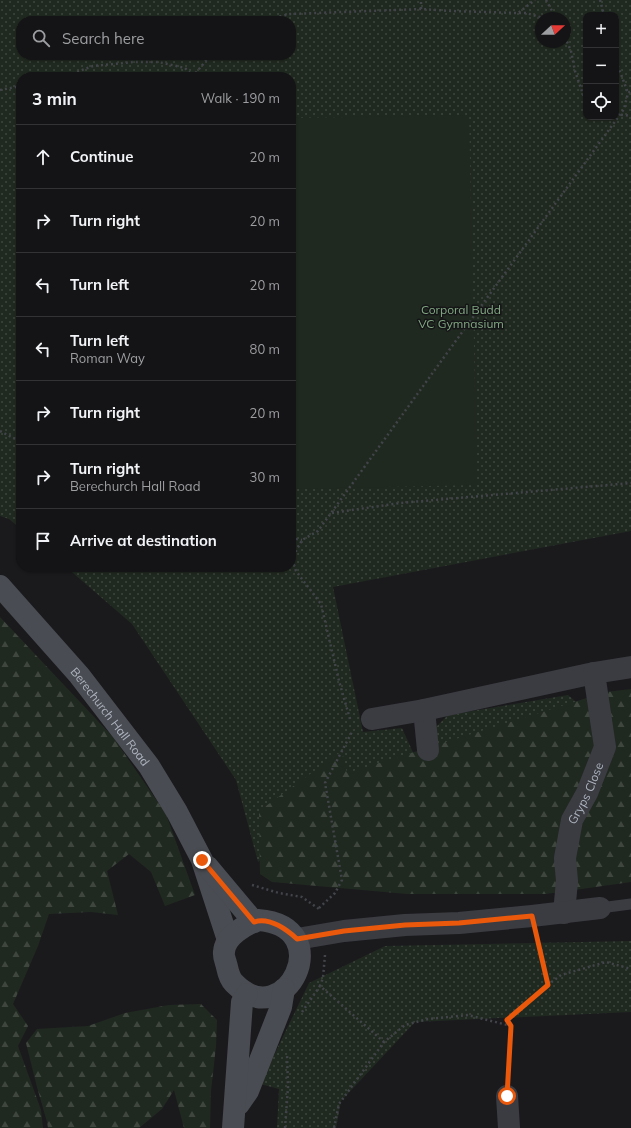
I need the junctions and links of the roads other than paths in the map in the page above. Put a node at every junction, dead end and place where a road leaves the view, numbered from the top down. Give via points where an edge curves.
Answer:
1 (0, 586) edge
2 (631, 667) edge
3 (594, 673) junction
4 (424, 710) junction
5 (372, 719) dead end
6 (428, 750) dead end
7 (202, 860) junction
8 (631, 904) edge
9 (600, 908) joint
10 (564, 913) junction
11 (254, 922) junction
12 (297, 939) junction
13 (228, 940) junction
14 (284, 989) junction
15 (247, 994) junction
16 (507, 1096) road end
17 (234, 1119) edge
18 (509, 1128) edge

1 - 7 street, Berechurch Hall Road via 79,675 149,766
2 - 3 street
3 - 4 street
3 - 10 street, Gryps Close via 605,747 587,793 572,820 566,858
4 - 5 street
4 - 6 street
7 - 11 street, Berechurch Hall Road
7 - 13 street, Berechurch Hall Road
8 - 9 lane
9 - 10 street
10 - 12 street via 459,923 405,925
11 - 12 street via 275,924
11 - 13 street
12 - 14 street via 301,952 300,961 294,977
13 - 15 street via 224,951 229,973 232,981
14 - 15 street via 271,997
14 - 17 street via 281,1007 248,1091
15 - 17 street via 242,1002
16 - 18 street

